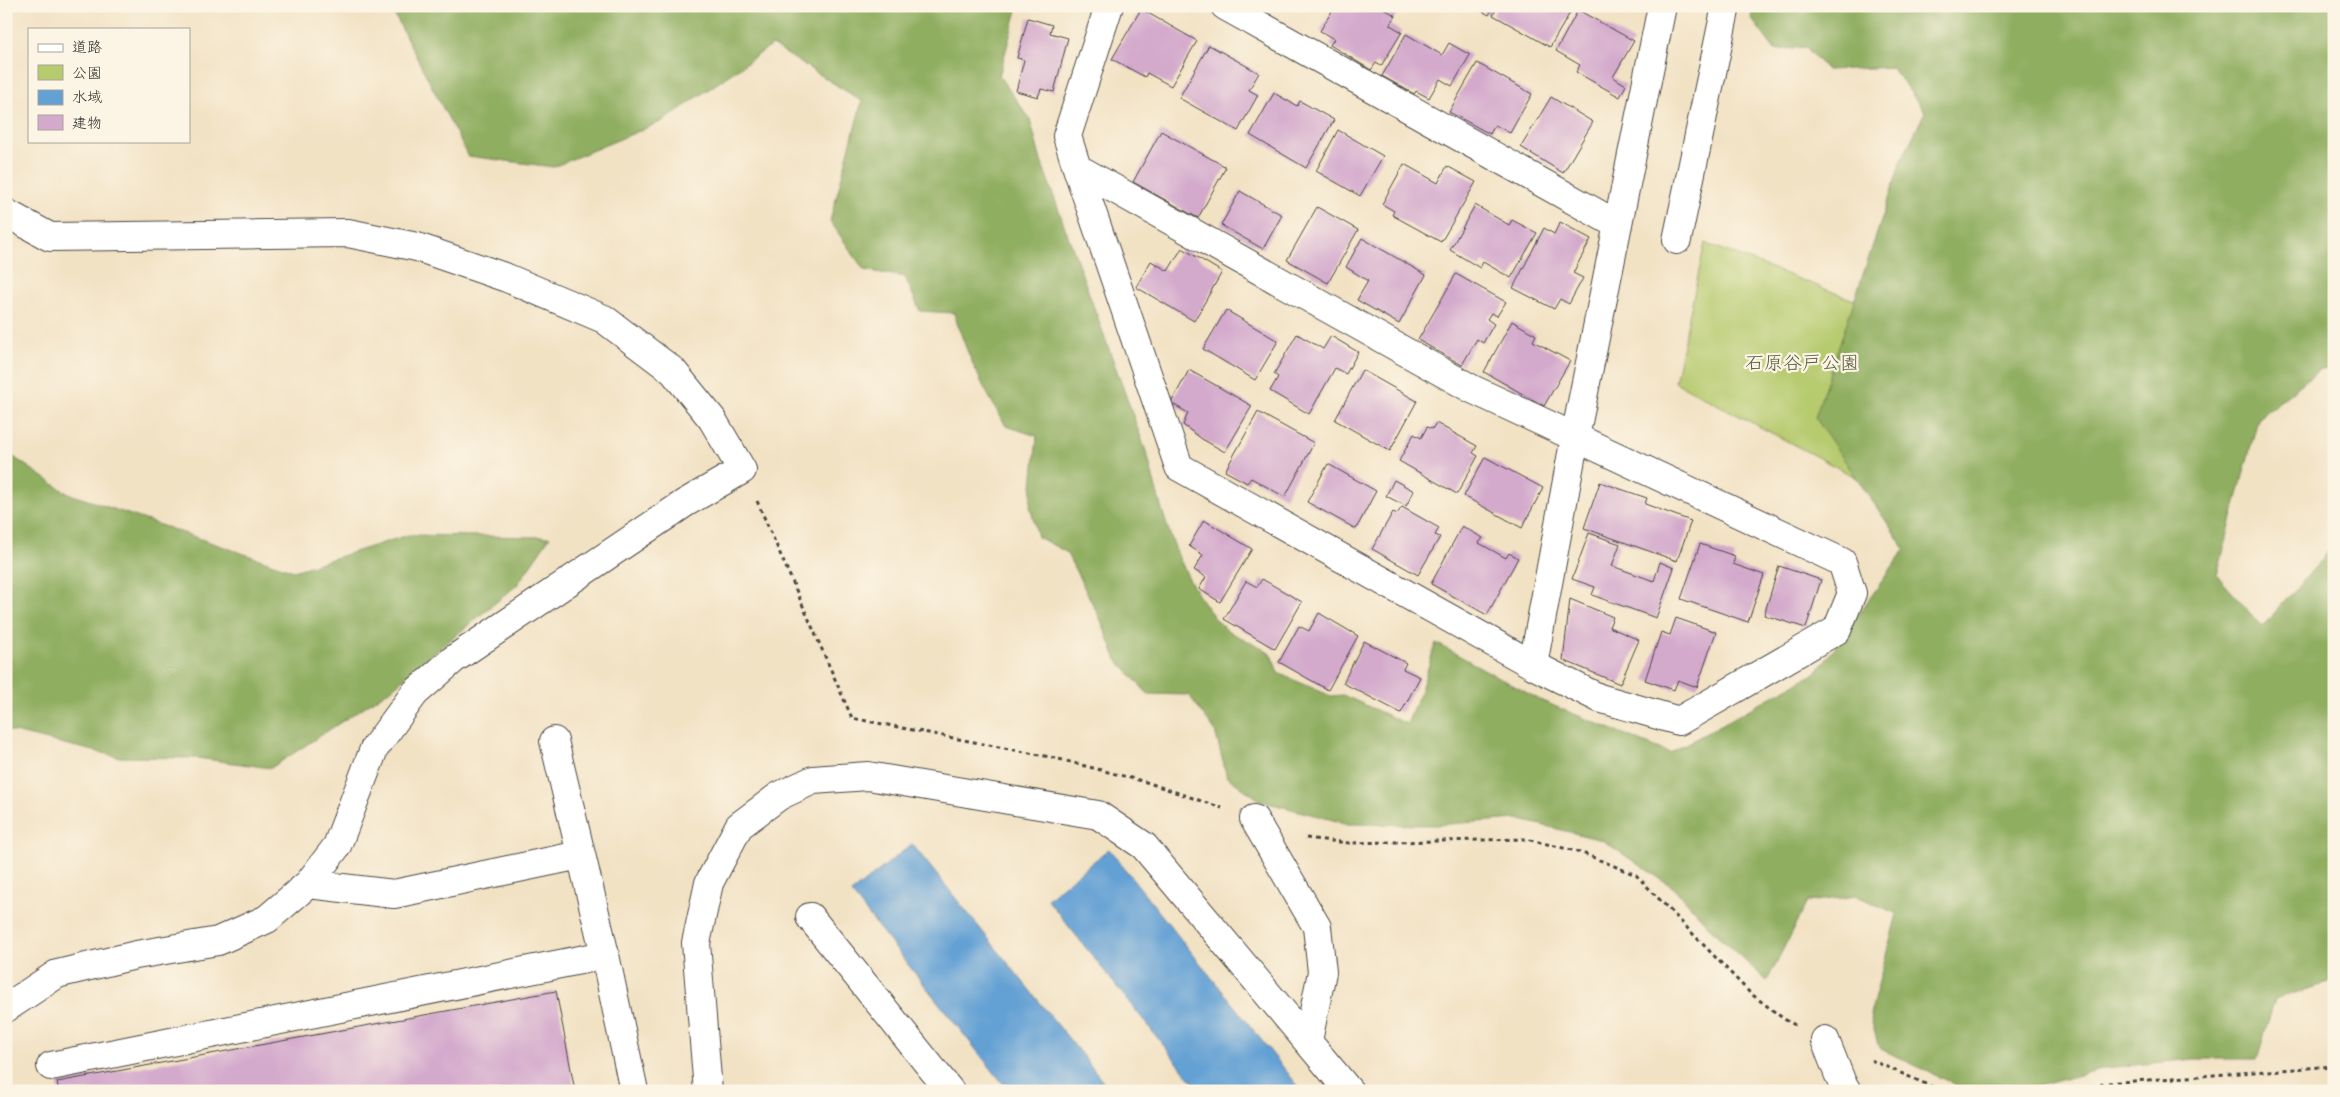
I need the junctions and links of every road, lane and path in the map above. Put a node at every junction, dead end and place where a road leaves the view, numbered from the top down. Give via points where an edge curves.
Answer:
1 (1109, 6) edge
2 (1225, 6) edge
3 (1662, 6) edge
4 (1726, 6) edge
5 (1077, 168) junction
6 (6, 213) edge
7 (1618, 225) junction
8 (1677, 240) dead end
9 (1575, 437) junction
10 (742, 470) junction
11 (1533, 665) junction
12 (554, 741) dead end
13 (1254, 819) joint
14 (1304, 838) dead end
15 (580, 854) junction
16 (308, 884) junction
17 (810, 917) dead end
18 (605, 955) junction
19 (6, 1008) edge
20 (1825, 1040) junction
21 (1308, 1041) junction
22 (51, 1066) dead end
23 (2334, 1066) edge
24 (634, 1091) edge
25 (708, 1091) edge
26 (950, 1091) edge
27 (1349, 1091) edge
28 (1847, 1091) edge
29 (1942, 1091) edge
30 (2077, 1091) edge

1 - 5 street via 1067,136
2 - 7 street
3 - 7 street
4 - 8 street
5 - 9 street via 1472,388
5 - 11 street via 1179,467
6 - 10 street via 50,236 348,234 417,247 604,319 673,371 712,419
7 - 9 street
9 - 11 street
9 - 11 street via 1842,562 1852,594 1837,630 1679,722 1599,698
10 - 13 path via 852,718 1055,758 1146,782
10 - 16 street via 685,503 454,659 414,693 374,749 337,846
12 - 15 street
13 - 21 street via 1317,928 1322,972
14 - 20 path via 1349,843 1526,839 1580,852 1636,875 1750,993 1784,1019
15 - 16 street via 394,894
15 - 18 street
16 - 19 street via 268,918 218,941 136,955 57,974
17 - 26 street
18 - 22 street
18 - 24 street
20 - 28 street
20 - 29 path
21 - 25 street via 1144,846 1098,815 868,776 813,780 779,796 739,826 709,883 696,943
21 - 27 street
23 - 30 path via 2107,1083

